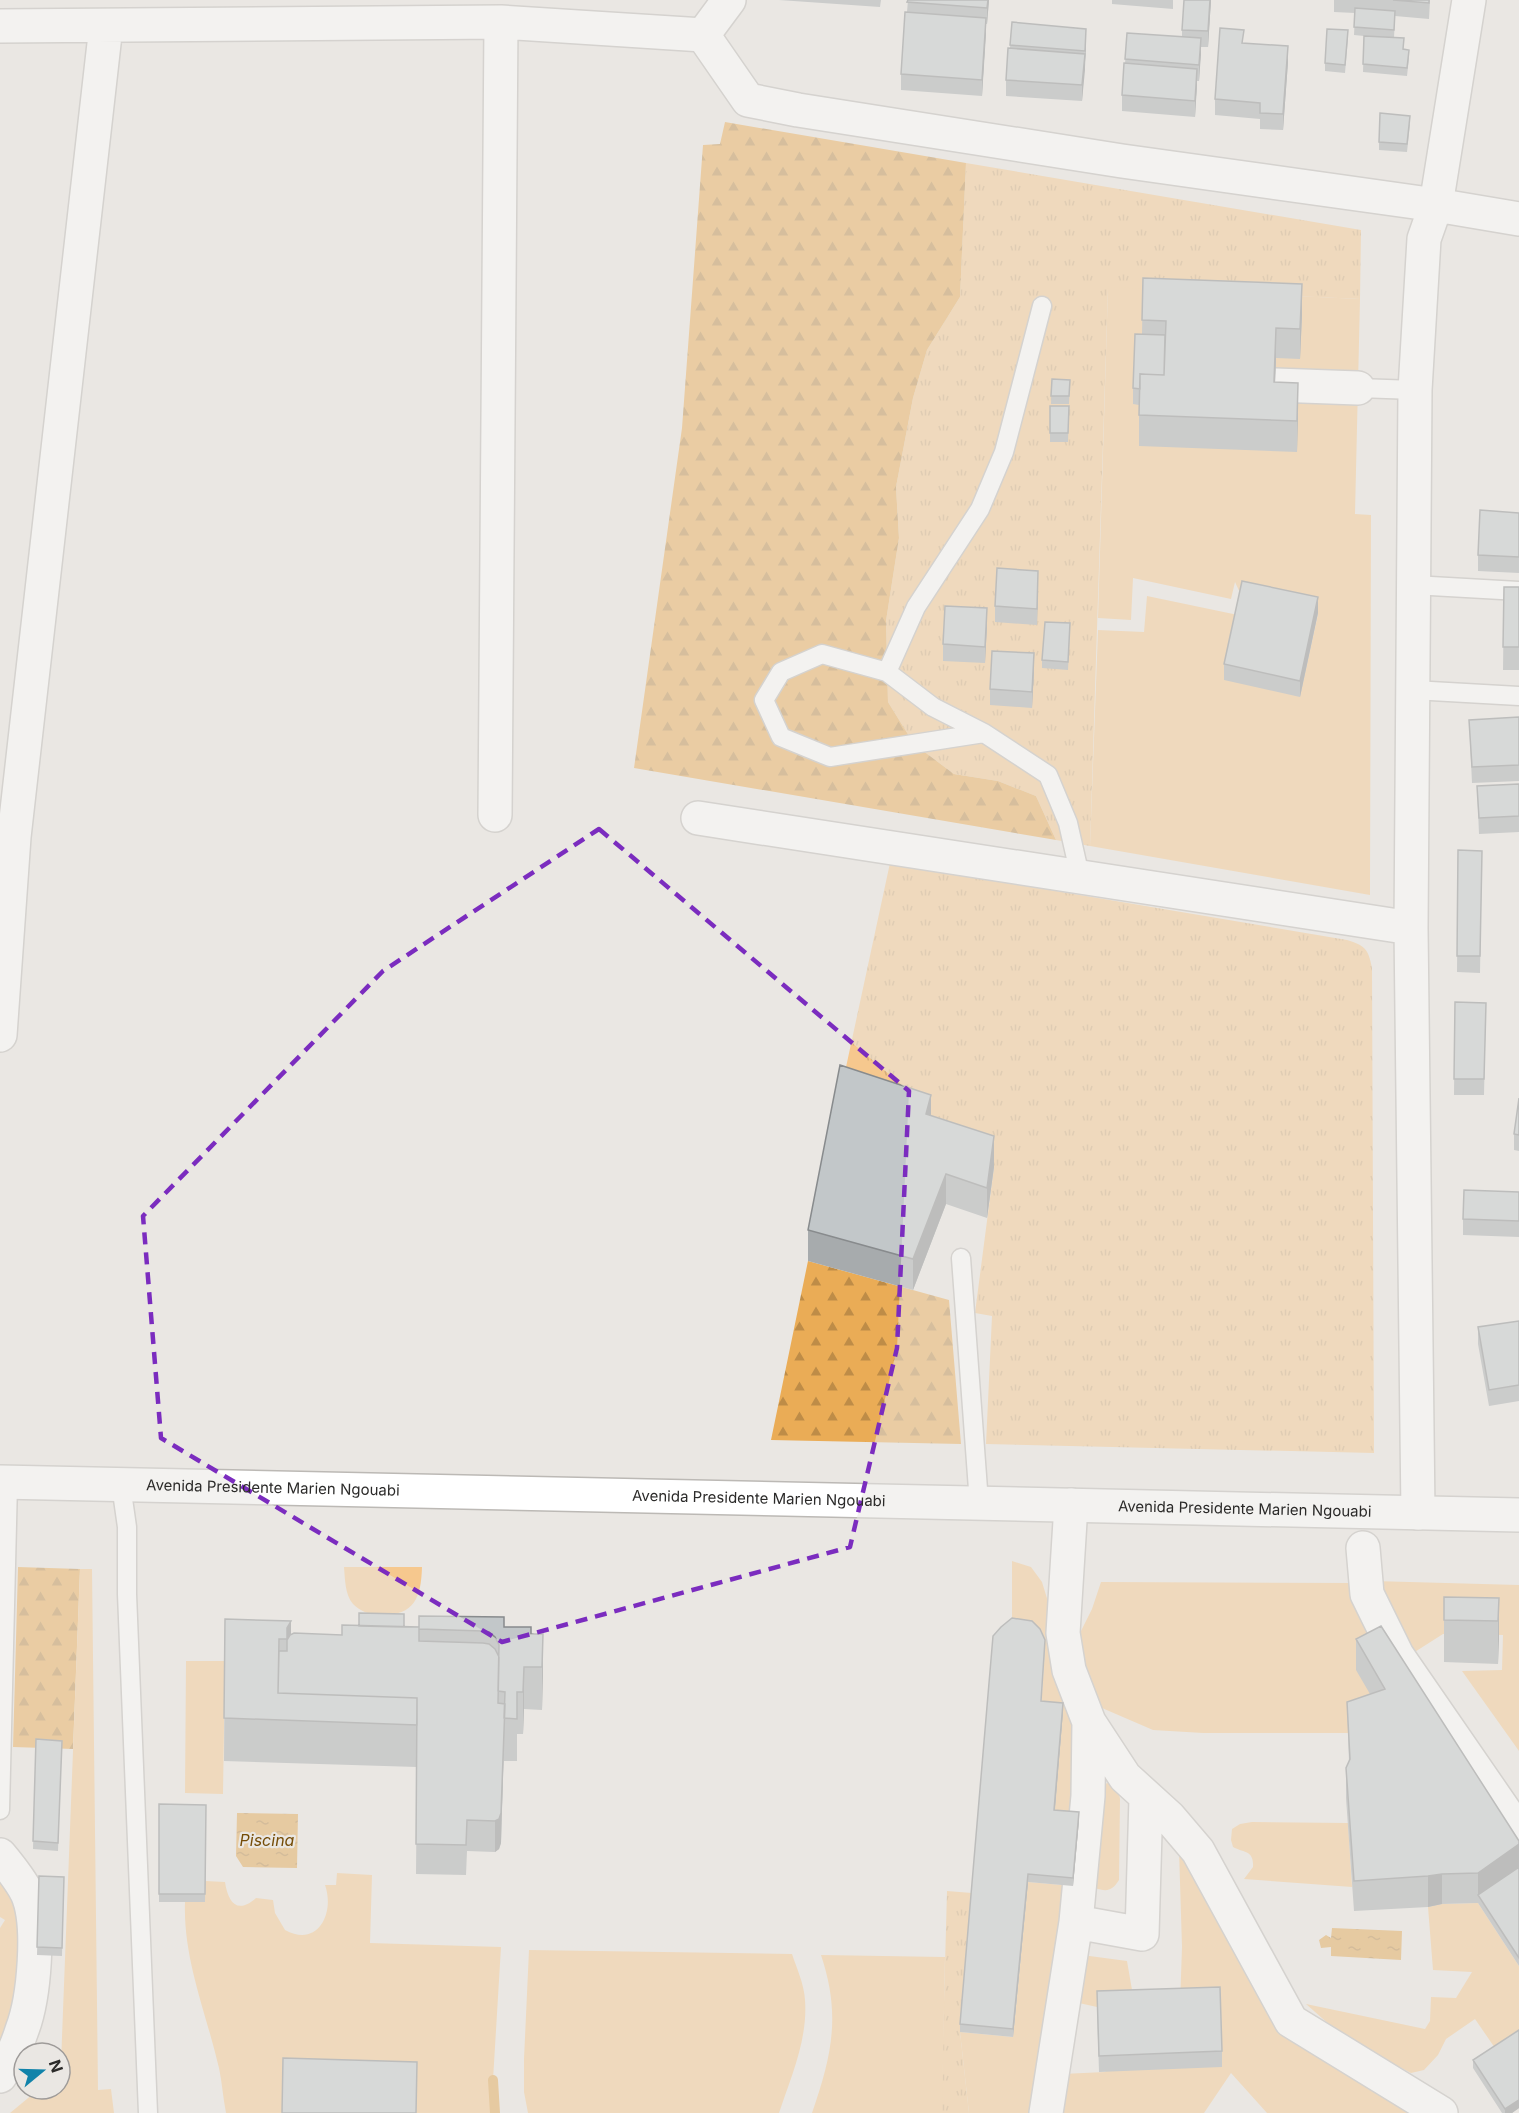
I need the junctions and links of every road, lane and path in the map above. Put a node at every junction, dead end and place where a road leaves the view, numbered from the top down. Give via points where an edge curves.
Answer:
1 (729, 0) edge
2 (1469, 0) edge
3 (501, 22) junction
4 (0, 26) edge
5 (106, 26) junction
6 (703, 35) junction
7 (1436, 205) junction
8 (1519, 219) edge
9 (1042, 306) dead end
10 (1275, 385) edge
11 (1358, 388) joint
12 (1414, 390) junction
13 (1413, 585) junction
14 (1519, 591) edge
15 (887, 672) junction
16 (1413, 690) junction
17 (1519, 696) edge
18 (984, 733) junction
19 (495, 814) dead end
20 (698, 818) dead end
21 (1080, 876) junction
22 (1411, 928) junction
23 (0, 1035) edge
24 (961, 1258) dead end
25 (4, 1483) edge
26 (121, 1485) junction
27 (979, 1503) junction
28 (1071, 1505) junction
29 (1418, 1513) junction
30 (1519, 1515) edge
31 (1363, 1548) dead end
32 (1089, 1722) junction
33 (1146, 1798) junction
34 (0, 1810) edge
35 (1519, 1832) edge
36 (0, 1856) edge
37 (1076, 1922) junction
38 (0, 2076) edge
39 (148, 2113) edge
40 (1046, 2113) edge
41 (1441, 2113) edge

1 - 6 street
2 - 7 street
3 - 5 street
3 - 6 street
3 - 19 street
4 - 5 street
5 - 23 street via 14,837
6 - 7 street via 748,100 1122,161
7 - 8 street
7 - 12 street via 1424,239
9 - 15 lane via 1004,452 980,509 915,607
10 - 11 street
11 - 12 lane
12 - 13 street
13 - 14 lane
13 - 16 street
15 - 18 lane via 933,708
15 - 18 lane via 822,654 780,672 764,700 781,737 830,757
16 - 17 lane
16 - 22 street
18 - 21 lane via 1048,775 1068,823
20 - 21 street
21 - 22 street
22 - 29 street
24 - 27 lane
25 - 26 street, Avenida Presidente Marien Ngouabi
25 - 34 lane
26 - 27 street, Avenida Presidente Marien Ngouabi
26 - 39 lane via 127,1527
27 - 28 street, Avenida Presidente Marien Ngouabi
28 - 29 street, Avenida Presidente Marien Ngouabi
28 - 32 street via 1063,1633 1069,1670
29 - 30 street, Avenida Presidente Marien Ngouabi
31 - 35 street via 1367,1594 1397,1655
32 - 33 street via 1125,1777
32 - 37 street via 1088,1796
33 - 37 street via 1142,1934
33 - 41 street via 1169,1817 1198,1851 1291,2021
36 - 38 street via 14,1870 28,1895 34,1929 33,1968 23,2029
37 - 40 street

